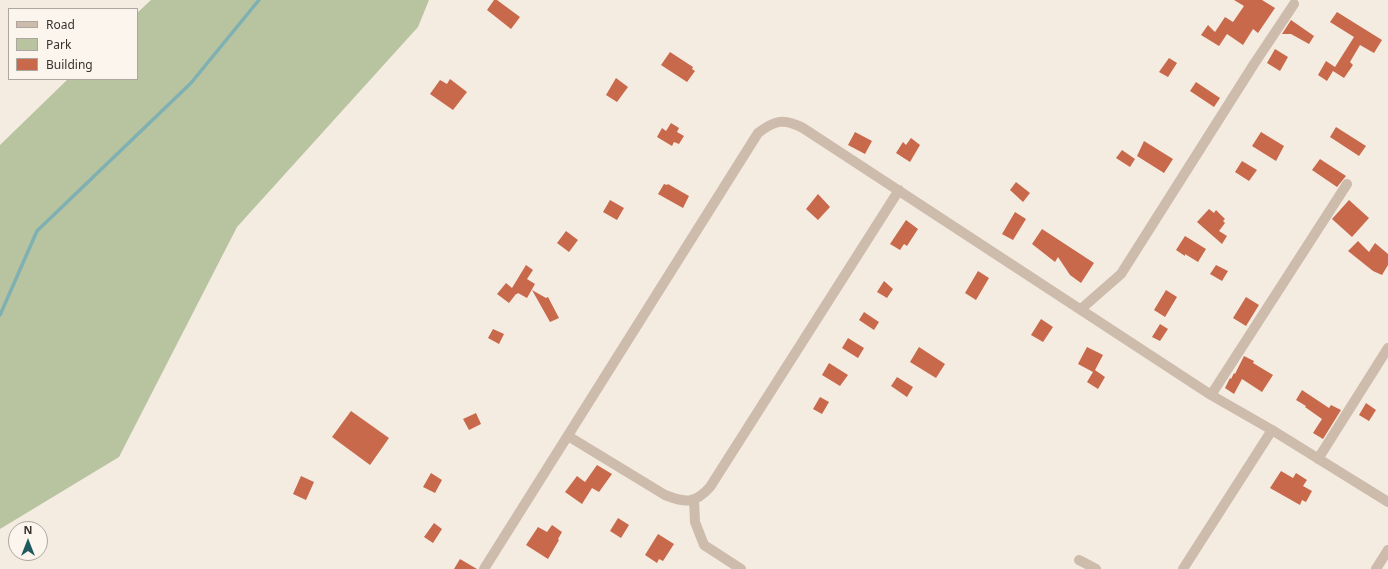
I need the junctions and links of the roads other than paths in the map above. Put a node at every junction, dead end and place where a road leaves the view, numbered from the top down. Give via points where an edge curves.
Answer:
1 (1294, 4) dead end
2 (1347, 184) dead end
3 (899, 190) junction
4 (1081, 309) junction
5 (1388, 348) edge
6 (1210, 395) junction
7 (1272, 430) junction
8 (568, 436) junction
9 (1318, 459) junction
10 (694, 500) junction
11 (1388, 502) edge
12 (1388, 550) edge
13 (1079, 560) dead end
14 (484, 569) edge
15 (741, 569) edge
16 (1096, 569) edge
17 (1183, 569) edge
18 (1376, 569) edge

1 - 4 street via 1122,274
2 - 6 street
3 - 4 street
3 - 8 street via 794,124 786,121 768,125 758,133
3 - 10 street via 710,487
4 - 6 street
5 - 9 street
6 - 7 street
7 - 9 street
7 - 17 street
8 - 10 street via 665,495 679,500
8 - 14 street
9 - 11 street
10 - 15 street via 695,522 704,545
12 - 18 street
13 - 16 street

